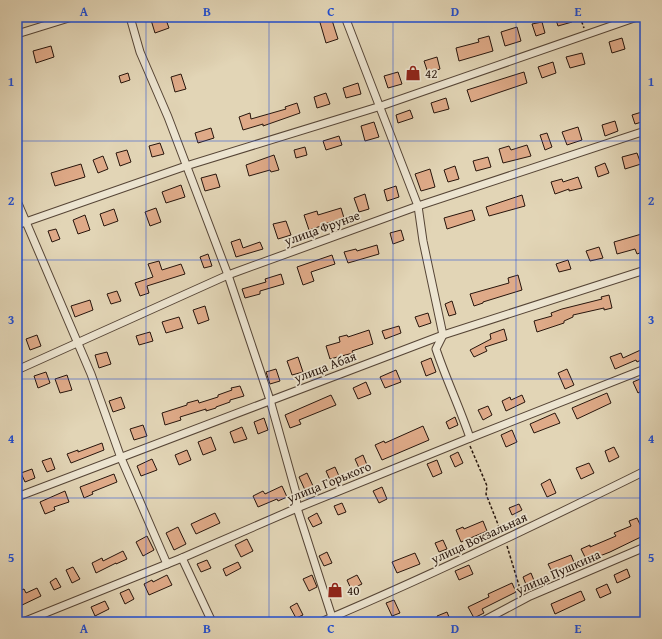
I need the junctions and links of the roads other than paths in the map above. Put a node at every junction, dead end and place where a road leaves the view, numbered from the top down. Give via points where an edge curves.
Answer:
1 (72, 17) edge
2 (130, 17) edge
3 (346, 17) edge
4 (637, 17) edge
5 (17, 34) edge
6 (381, 106) junction
7 (645, 131) edge
8 (186, 166) junction
9 (17, 200) edge
10 (418, 206) junction
11 (26, 222) junction
12 (17, 225) edge
13 (645, 270) edge
14 (228, 275) junction
15 (443, 335) junction
16 (77, 343) junction
17 (645, 369) edge
18 (17, 370) edge
19 (270, 400) junction
20 (469, 438) junction
21 (121, 458) junction
22 (645, 472) edge
23 (17, 497) edge
24 (297, 508) junction
25 (645, 547) edge
26 (182, 558) junction
27 (167, 564) junction
28 (332, 617) junction
29 (484, 621) edge
30 (23, 622) edge
31 (212, 622) edge
32 (320, 622) edge

1 - 5 street
2 - 8 street via 140,52
3 - 6 street
4 - 6 street
6 - 8 street
6 - 10 street
7 - 10 street, улица Фрунзе
8 - 11 street
8 - 14 street
9 - 11 street
10 - 14 street, улица Фрунзе
10 - 15 street
11 - 12 street
11 - 16 street
13 - 15 street, улица Абая
14 - 16 street, улица Фрунзе
14 - 19 street
15 - 19 street, улица Абая
15 - 20 street via 436,349 461,410
16 - 18 street, улица Фрунзе
16 - 21 street via 92,374
17 - 20 street, улица Горького
19 - 21 street, улица Абая
19 - 24 street via 296,493
20 - 24 street, улица Горького
21 - 23 street, улица Абая
21 - 27 street
22 - 28 street, улица Вокзальная
24 - 26 street, улица Горького
24 - 28 street
25 - 29 street, улица Пушкина via 524,600
26 - 27 street, улица Горького
26 - 31 street
27 - 30 street, улица Горького
28 - 32 street, улица Вокзальная

